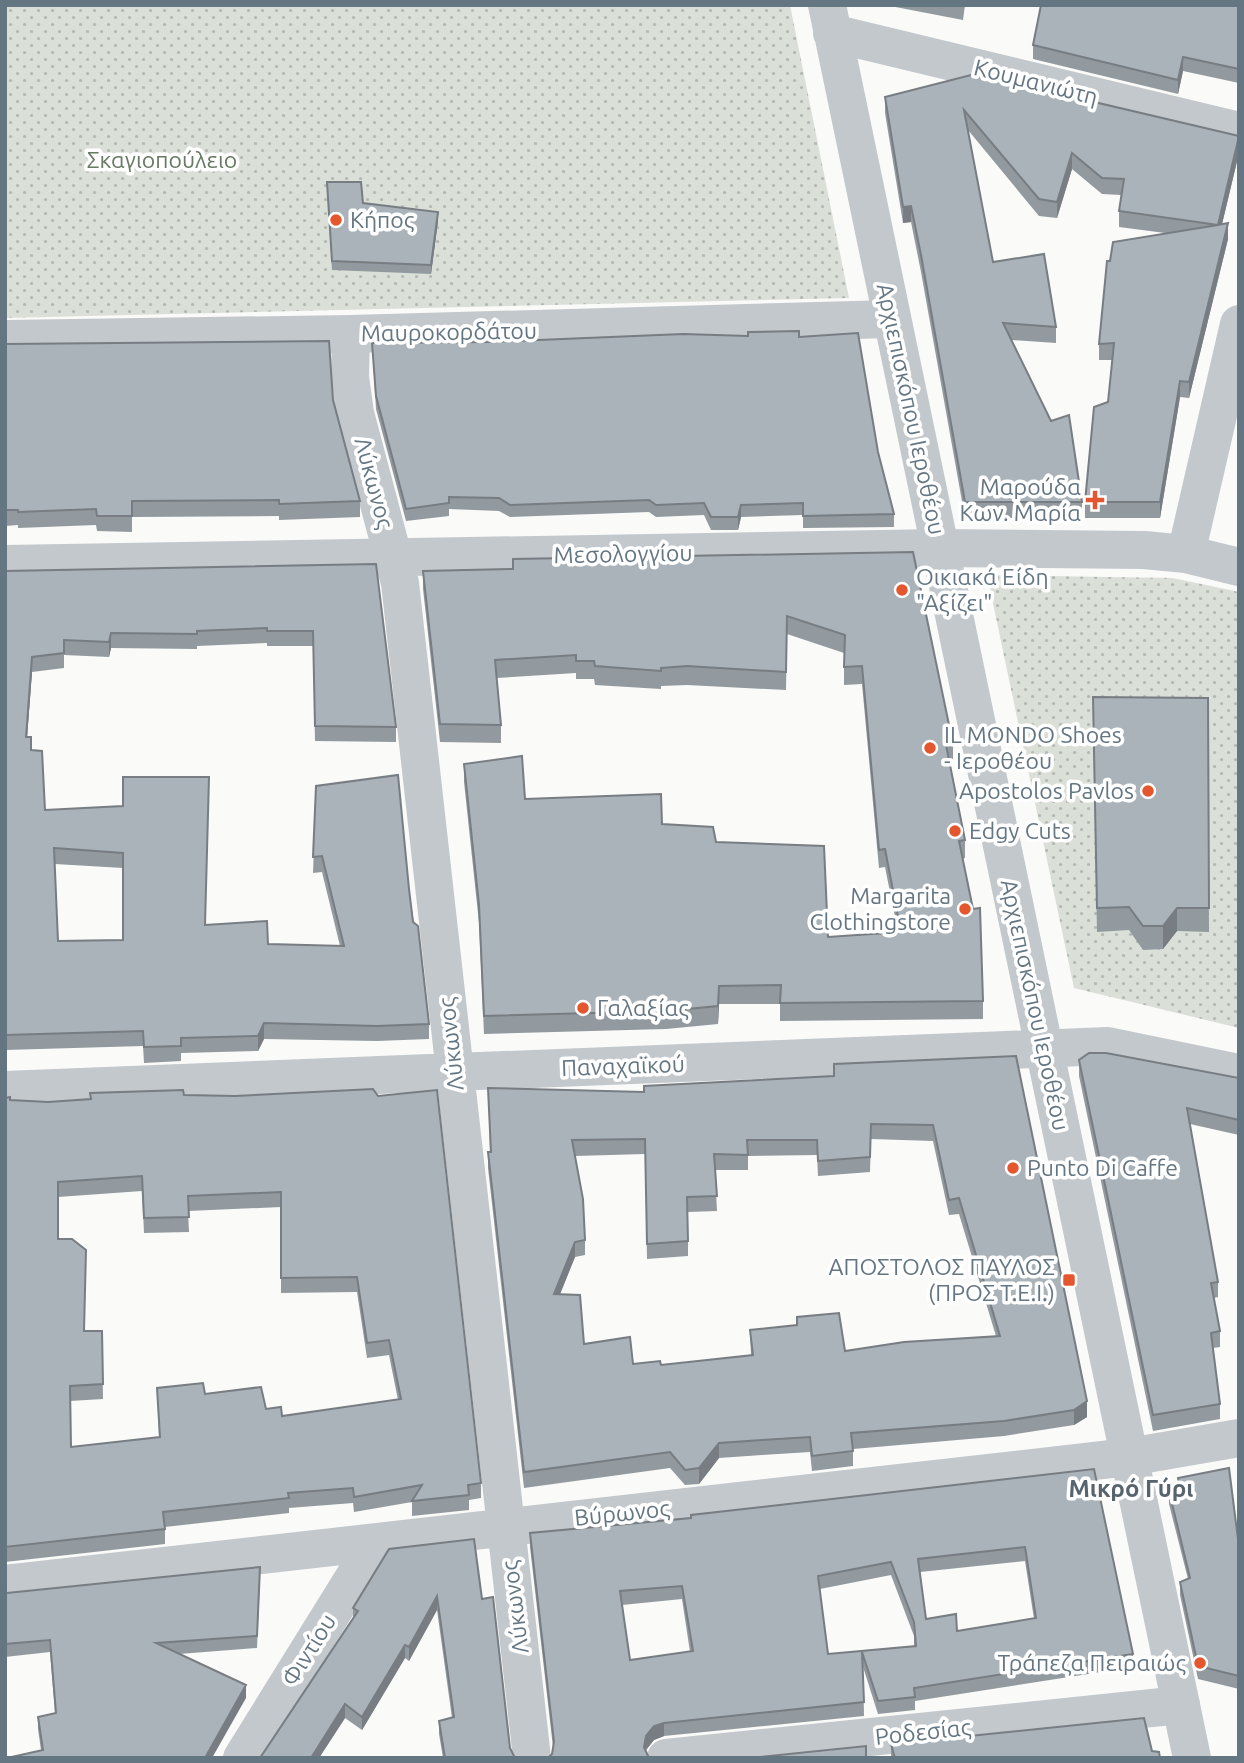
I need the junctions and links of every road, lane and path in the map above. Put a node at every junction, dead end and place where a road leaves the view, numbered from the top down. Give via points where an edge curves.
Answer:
1 (830, 19) edge
2 (1239, 131) edge
3 (892, 318) junction
4 (1239, 324) edge
5 (351, 334) junction
6 (5, 339) edge
7 (940, 548) junction
8 (1186, 554) junction
9 (395, 558) junction
10 (5, 565) edge
11 (1239, 567) edge
12 (1044, 1048) junction
13 (454, 1073) junction
14 (1239, 1073) edge
15 (5, 1090) edge
16 (1239, 1438) edge
17 (1129, 1457) junction
18 (505, 1526) junction
19 (376, 1542) junction
20 (5, 1584) edge
21 (1181, 1705) junction
22 (242, 1758) edge
23 (532, 1758) edge
24 (666, 1758) edge
25 (1192, 1758) edge

1 - 2 street, Κουμανιώτη
1 - 3 street, Αρχιεπισκόπου Ιεροθέου
3 - 5 street, Μαυροκορδάτου
3 - 7 street, Αρχιεπισκόπου Ιεροθέου
4 - 8 street
5 - 6 street, Μαυροκορδάτου
5 - 9 street, Λύκωνος via 355,413
7 - 8 street, Μεσολογγίου
7 - 9 street, Μεσολογγίου
7 - 12 street, Αρχιεπισκόπου Ιεροθέου
8 - 11 street, Μεσολογγίου
9 - 10 street, Μεσολογγίου
9 - 13 street, Λύκωνος
12 - 13 street, Παναχαϊκού
12 - 14 street, Παναχαϊκού via 1108,1045
12 - 17 street, Αρχιεπισκόπου Ιεροθέου
13 - 15 street, Παναχαϊκού
13 - 18 street, Λύκωνος
16 - 17 street, Βύρωνος
17 - 18 street, Βύρωνος
17 - 21 street, Αρχιεπισκόπου Ιεροθέου
18 - 19 street, Βύρωνος
18 - 23 street, Λύκωνος
19 - 20 street, Βύρωνος
19 - 22 street, Φιντίου
21 - 24 street, Ροδεσίας
21 - 25 street, Αρχιεπισκόπου Ιεροθέου

